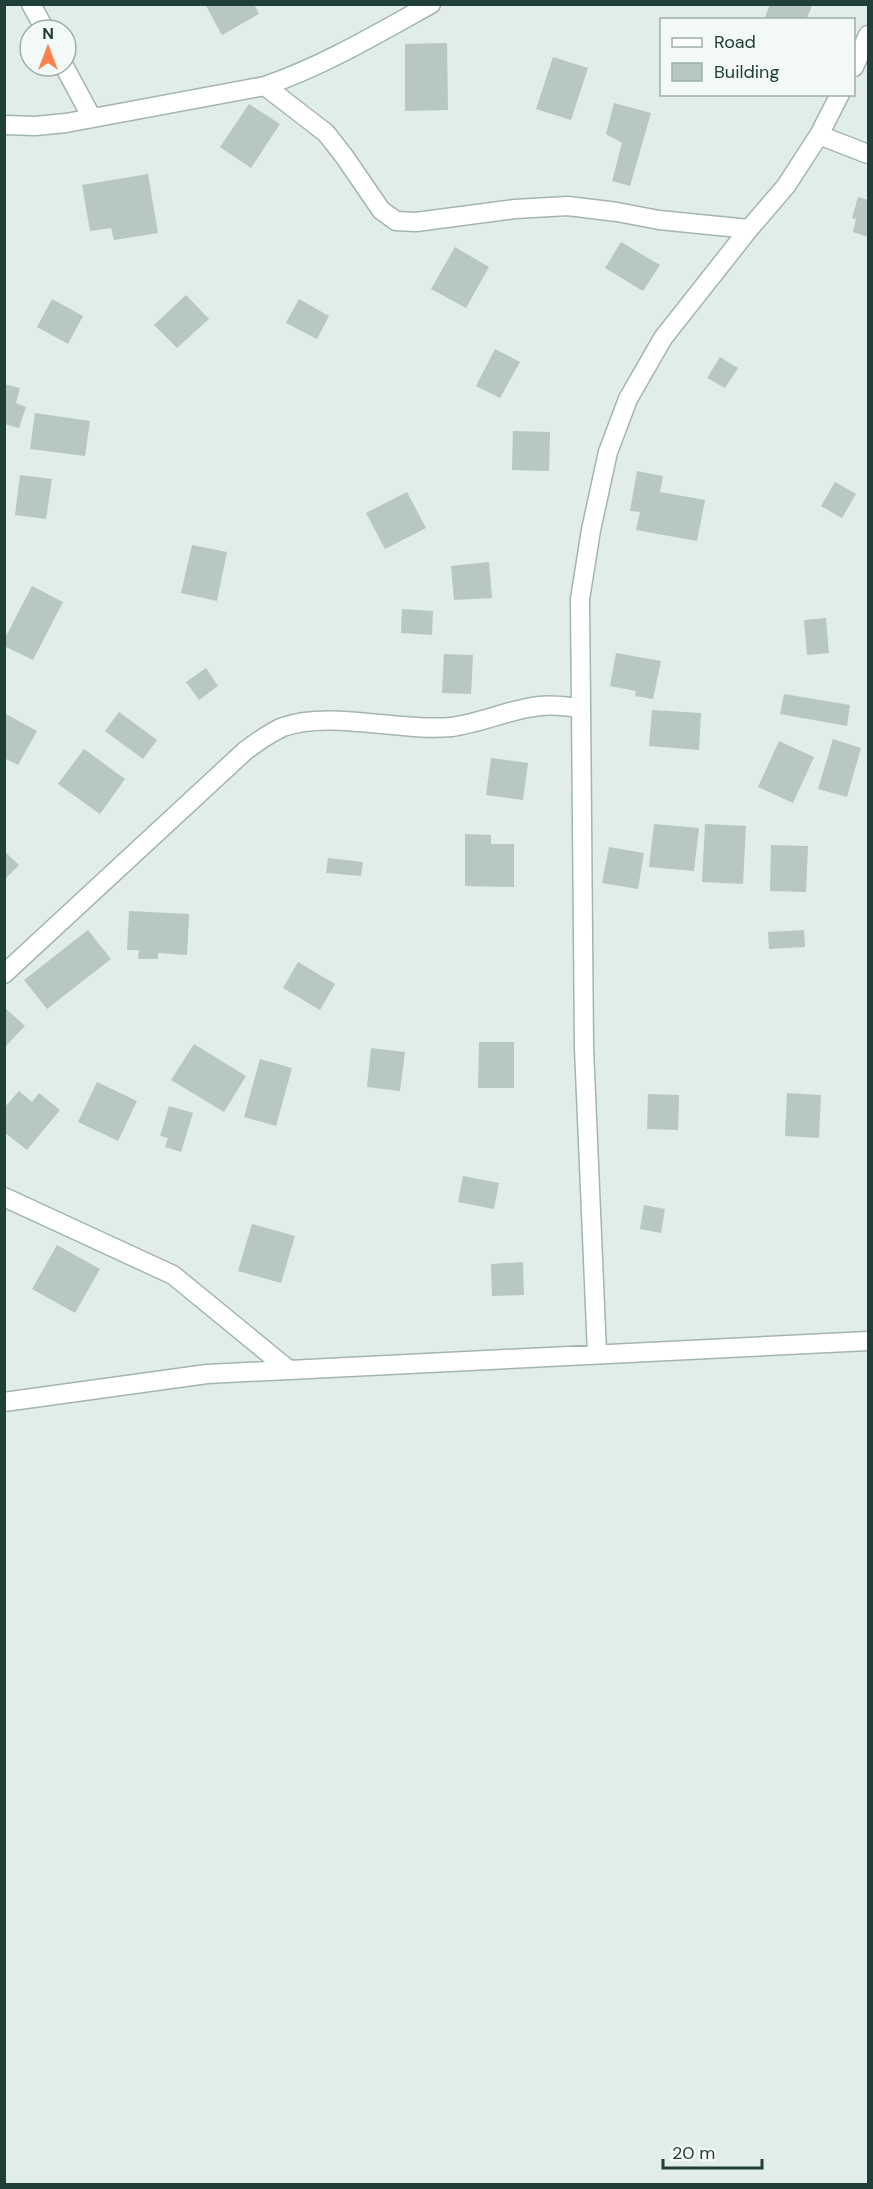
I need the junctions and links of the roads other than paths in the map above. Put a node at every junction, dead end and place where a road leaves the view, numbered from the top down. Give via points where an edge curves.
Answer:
1 (31, 4) edge
2 (431, 4) edge
3 (39, 18) edge
4 (868, 35) edge
5 (855, 65) edge
6 (70, 78) edge
7 (265, 86) junction
8 (839, 96) edge
9 (92, 118) junction
10 (4, 125) edge
11 (819, 135) junction
12 (868, 154) edge
13 (749, 229) junction
14 (581, 708) junction
15 (4, 974) edge
16 (4, 1197) edge
17 (868, 1341) edge
18 (597, 1353) junction
19 (289, 1370) junction
20 (4, 1402) edge

1 - 3 street
2 - 7 street via 320,63
4 - 5 street
6 - 9 street
7 - 9 street
7 - 13 street via 326,133 381,210 396,221 568,207
8 - 11 street
9 - 10 street via 35,126
11 - 12 street
11 - 13 street via 786,186
13 - 14 street via 663,338 628,399 608,452 580,599
14 - 15 street via 542,705 451,727 309,722 265,736
14 - 18 street via 584,1048
16 - 19 street via 173,1275
17 - 18 street
18 - 19 street
19 - 20 street via 207,1374

